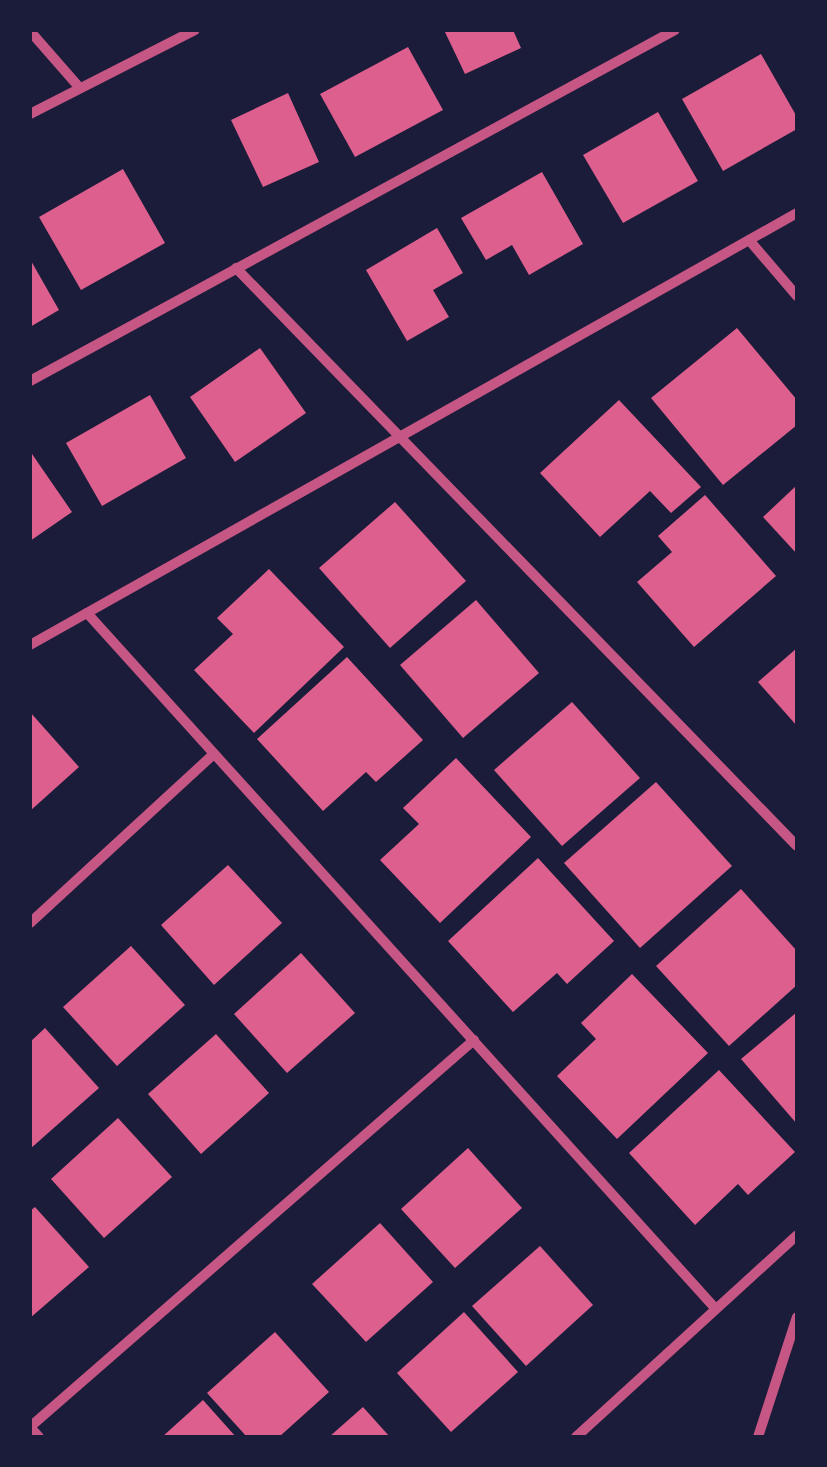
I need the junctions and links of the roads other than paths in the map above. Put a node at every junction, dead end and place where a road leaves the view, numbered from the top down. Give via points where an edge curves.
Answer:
1 (195, 30) edge
2 (675, 30) edge
3 (30, 32) edge
4 (79, 87) junction
5 (30, 114) edge
6 (797, 213) edge
7 (748, 240) junction
8 (236, 268) junction
9 (797, 296) edge
10 (30, 380) edge
11 (401, 441) junction
12 (87, 613) junction
13 (30, 645) edge
14 (214, 754) junction
15 (797, 846) edge
16 (30, 923) edge
17 (474, 1040) junction
18 (797, 1235) edge
19 (716, 1308) junction
20 (797, 1317) edge
21 (39, 1437) edge
22 (576, 1437) edge
23 (758, 1437) edge

1 - 4 street
2 - 8 street
3 - 4 street
4 - 5 street
6 - 7 street
7 - 9 street
7 - 11 street
8 - 10 street
8 - 11 street
11 - 12 street
11 - 15 street
12 - 13 street
12 - 14 street
14 - 16 street
14 - 17 street
17 - 19 street
17 - 21 street via 30,1427
18 - 19 street
19 - 22 street
20 - 23 street

